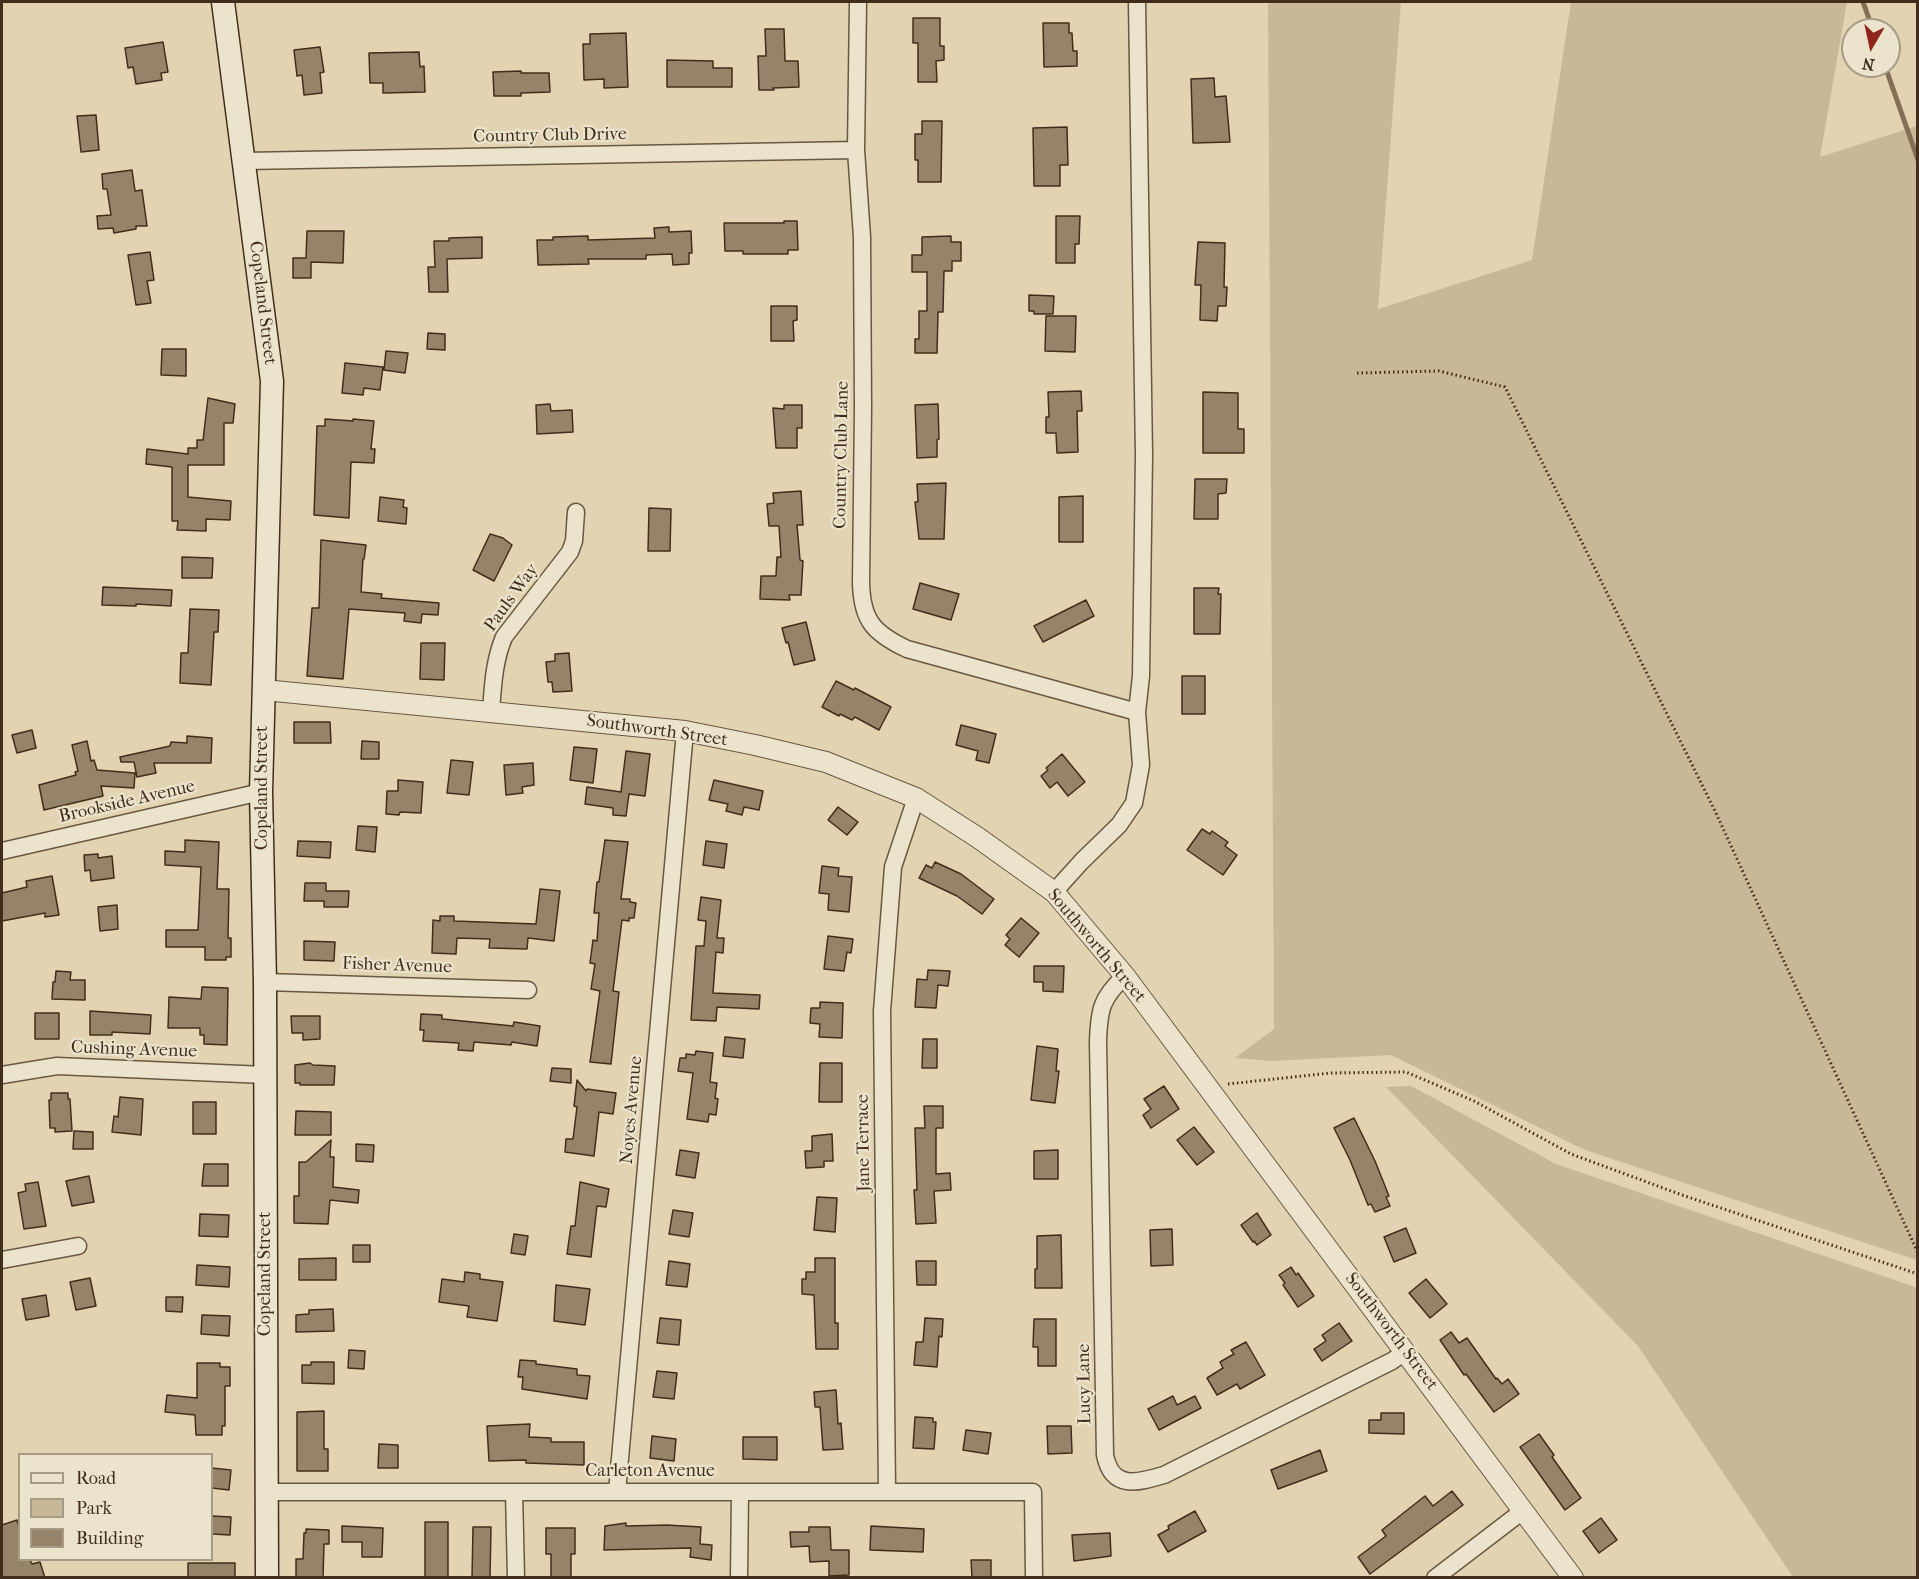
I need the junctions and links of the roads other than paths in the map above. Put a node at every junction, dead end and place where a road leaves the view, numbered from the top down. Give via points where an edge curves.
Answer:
1 (223, 2) edge
2 (858, 2) edge
3 (1137, 2) edge
4 (856, 150) junction
5 (245, 161) junction
6 (576, 512) dead end
7 (264, 690) junction
8 (491, 711) junction
9 (1137, 712) junction
10 (686, 732) junction
11 (261, 792) junction
12 (916, 798) junction
13 (2, 850) edge
14 (1054, 892) junction
15 (1125, 976) junction
16 (265, 982) junction
17 (528, 990) dead end
18 (2, 1075) edge
19 (265, 1075) junction
20 (78, 1246) dead end
21 (2, 1260) edge
22 (1405, 1352) junction
23 (267, 1492) junction
24 (514, 1492) junction
25 (617, 1492) junction
26 (740, 1492) junction
27 (887, 1492) junction
28 (1524, 1510) junction
29 (267, 1578) edge
30 (516, 1578) edge
31 (739, 1578) edge
32 (1034, 1578) edge
33 (1435, 1578) edge
34 (1573, 1578) edge

1 - 5 main road, Copeland Street
2 - 4 street, Country Club Lane
3 - 9 street via 1144,444 1141,676
4 - 5 street, Country Club Drive
4 - 9 street, Country Club Lane via 862,247 861,583 868,620 889,640 907,649
5 - 7 main road, Copeland Street via 272,381
6 - 8 street, Pauls Way via 570,552 504,637 494,670
7 - 8 street, Southworth Street
7 - 11 main road, Copeland Street
8 - 10 street, Southworth Street
9 - 14 street via 1142,765 1134,803 1115,830
10 - 12 street, Southworth Street via 826,762
10 - 25 street, Noyes Avenue
11 - 13 street, Brookside Avenue
11 - 16 main road, Copeland Street
12 - 14 street, Southworth Street
12 - 27 street, Jane Terrace via 893,867 882,1011
14 - 15 street, Southworth Street
15 - 22 street, Southworth Street
15 - 22 street, Lucy Lane via 1106,996 1098,1042 1106,1455 1113,1474 1132,1482 1164,1474
16 - 17 street, Fisher Avenue
16 - 19 main road, Copeland Street
18 - 19 street, Cushing Avenue via 57,1066
19 - 23 main road, Copeland Street
20 - 21 street
22 - 28 street, Southworth Street
23 - 24 street, Carleton Avenue
23 - 29 main road, Copeland Street
24 - 25 street, Carleton Avenue
24 - 30 street
25 - 26 street, Carleton Avenue
26 - 27 street, Carleton Avenue
26 - 31 street
27 - 32 street, Carleton Avenue via 1033,1492
28 - 33 street
28 - 34 street, Southworth Street

